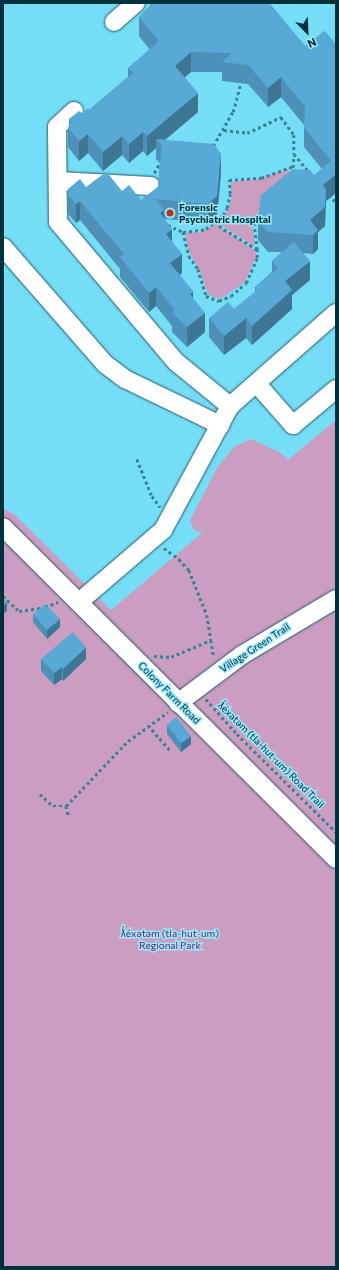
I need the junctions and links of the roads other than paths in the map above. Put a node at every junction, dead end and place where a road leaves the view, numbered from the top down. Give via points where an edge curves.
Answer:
1 (136, 3) edge
2 (114, 22) dead end
3 (74, 111) dead end
4 (58, 181) junction
5 (151, 186) dead end
6 (3, 247) edge
7 (336, 314) edge
8 (257, 384) junction
9 (336, 389) edge
10 (230, 406) junction
11 (220, 425) junction
12 (3, 527) edge
13 (336, 599) edge
14 (70, 602) junction
15 (178, 703) junction
16 (336, 859) edge

1 - 2 street
3 - 4 street via 57,127
4 - 5 street
4 - 10 street via 58,222 176,362
6 - 11 street via 105,364 125,378
7 - 8 street
8 - 9 street via 293,425
8 - 10 street
10 - 11 street
11 - 14 street via 164,530
12 - 14 street, Colony Farm Road
13 - 15 street, Village Green Trail via 254,648
14 - 15 street, Colony Farm Road
15 - 16 street, Colony Farm Road

